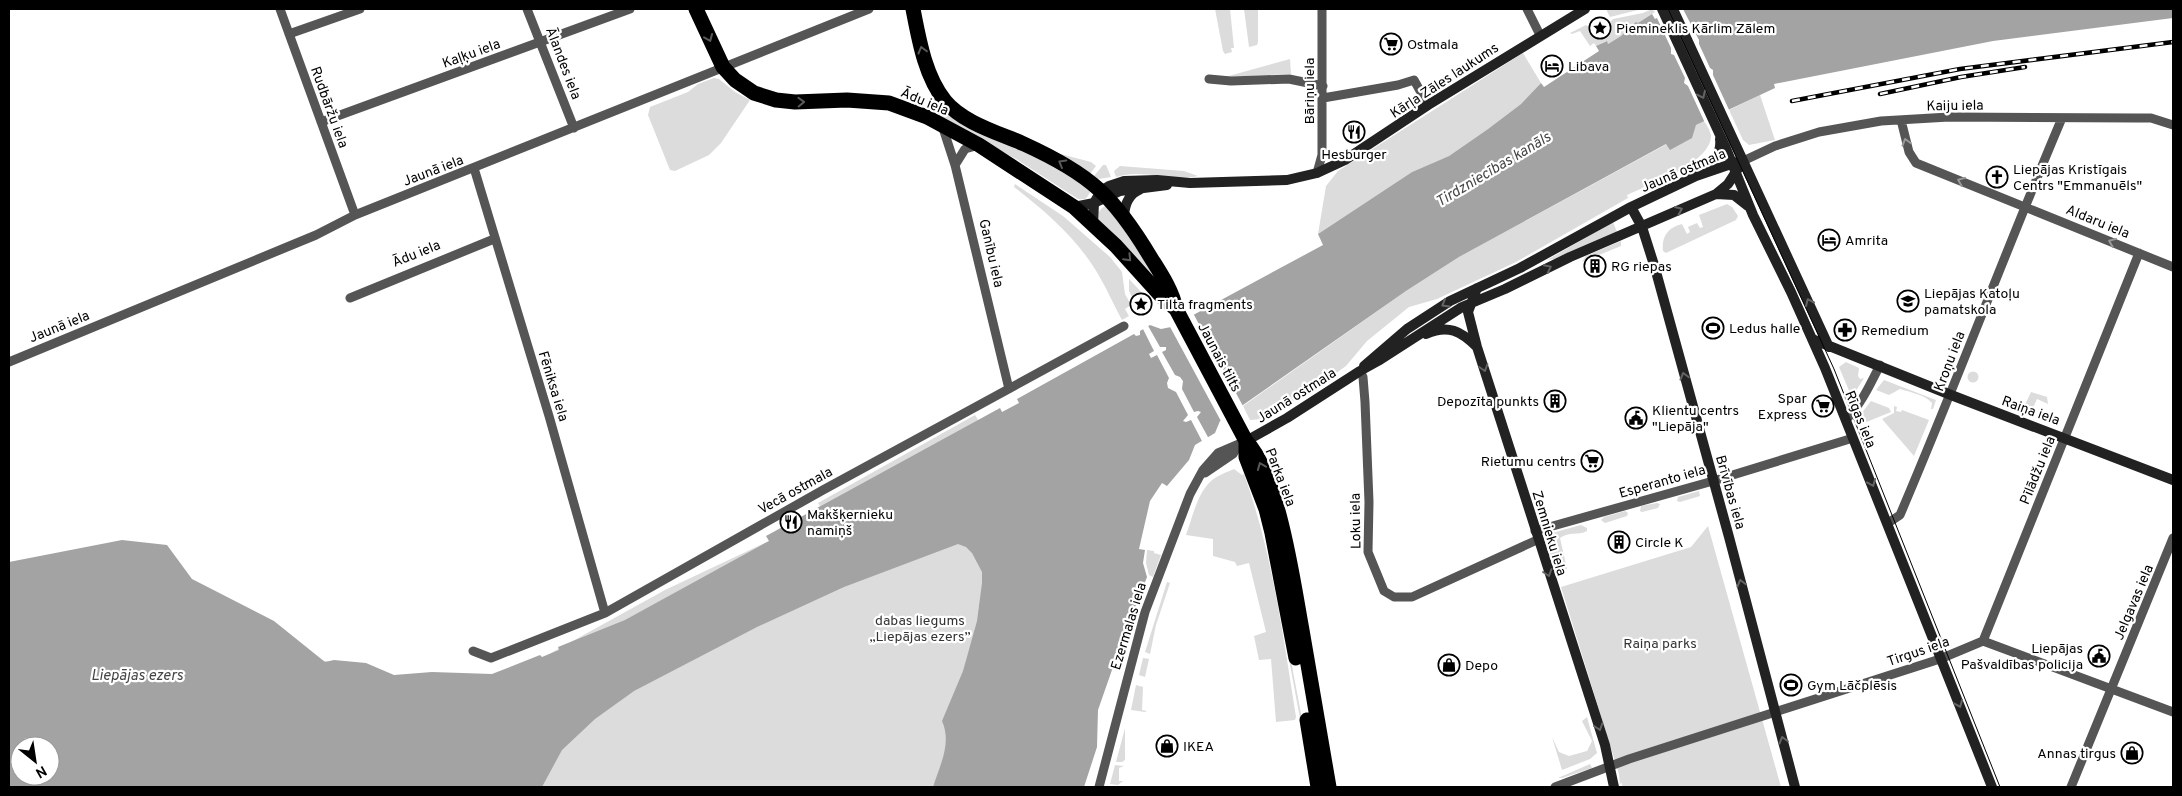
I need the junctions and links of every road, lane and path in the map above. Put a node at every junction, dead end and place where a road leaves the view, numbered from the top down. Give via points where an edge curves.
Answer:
1 (280, 9) edge
2 (360, 9) edge
3 (527, 9) edge
4 (630, 9) edge
5 (696, 9) edge
6 (869, 9) edge
7 (913, 9) edge
8 (1322, 9) edge
9 (1527, 9) edge
10 (1585, 9) edge
11 (1662, 9) edge
12 (1673, 9) edge
13 (289, 34) junction
14 (1540, 35) junction
15 (541, 43) junction
16 (1694, 66) junction
17 (722, 67) junction
18 (1209, 79) dead end
19 (1323, 86) junction
20 (1323, 98) junction
21 (1428, 105) junction
22 (2062, 118) junction
23 (1719, 120) junction
24 (1901, 120) junction
25 (321, 122) junction
26 (2173, 125) edge
27 (942, 126) junction
28 (574, 128) junction
29 (978, 145) junction
30 (1743, 161) junction
31 (1731, 162) junction
32 (955, 165) junction
33 (474, 168) junction
34 (1317, 173) junction
35 (1736, 173) junction
36 (1696, 176) junction
37 (1178, 183) junction
38 (1147, 187) junction
39 (1716, 194) junction
40 (1101, 197) junction
41 (2025, 206) junction
42 (1074, 207) junction
43 (1631, 207) junction
44 (355, 215) junction
45 (1753, 215) junction
46 (1124, 216) junction
47 (1093, 224) junction
48 (1642, 227) junction
49 (494, 239) junction
50 (2139, 253) junction
51 (2173, 267) edge
52 (1478, 288) junction
53 (350, 298) dead end
54 (1472, 303) junction
55 (1176, 309) junction
56 (1124, 326) dead end
57 (1812, 339) junction
58 (1407, 343) junction
59 (1477, 347) junction
60 (1829, 347) junction
61 (9, 362) edge
62 (1880, 365) junction
63 (1360, 371) junction
64 (1009, 389) junction
65 (1951, 395) junction
66 (1846, 420) junction
67 (1853, 438) junction
68 (2065, 438) junction
69 (1242, 444) junction
70 (2173, 480) edge
71 (1713, 481) junction
72 (1888, 523) junction
73 (1536, 536) junction
74 (2173, 538) edge
75 (605, 613) junction
76 (1983, 641) junction
77 (472, 651) dead end
78 (1940, 659) junction
79 (2111, 687) junction
80 (1776, 712) junction
81 (2173, 712) edge
82 (1611, 766) junction
83 (1098, 787) edge
84 (1318, 787) edge
85 (1329, 787) edge
86 (1555, 787) edge
87 (1614, 787) edge
88 (1795, 787) edge
89 (1992, 787) edge
90 (2071, 787) edge

1 - 13 street, Rudbāržu iela
2 - 13 street
3 - 15 street, Ālandes iela
4 - 15 street, Kaļķu iela
5 -> 17 highway
6 - 17 street, Jaunā iela
40 -> 7 highway, Ādu iela via 1089,179 1056,159 964,117 946,102 936,89 926,62
8 - 19 street, Bāriņu iela
9 - 14 street
10 - 14 main road, Kārļa Zāles laukums
11 - 16 main road
12 - 16 main road
13 - 25 street, Rudbāržu iela
14 - 21 main road, Kārļa Zāles laukums
15 - 25 street, Kaļķu iela
15 - 28 street, Ālandes iela
16 - 23 main road, Rīgas iela
17 -> 27 highway, Ādu iela via 754,92 776,100 889,103 927,116
17 - 28 street, Jaunā iela
18 - 19 street via 1289,80
19 - 20 street, Bāriņu iela
20 - 21 street via 1414,80
20 - 34 street, Bāriņu iela via 1322,155
21 - 34 main road, Kārļa Zāles laukums via 1345,160
22 - 24 street, Kaiju iela
22 - 26 street, Kaiju iela via 2150,118
22 - 41 street, Kroņu iela
23 - 30 main road, Rīgas iela
23 - 31 main road, Rīgas iela
23 - 36 main road via 1720,150
24 - 30 street, Kaiju iela via 1819,132 1775,146
41 -> 24 street, Aldaru iela via 1916,163 1909,152
25 - 44 street, Rudbāržu iela
27 - 29 highway, Ādu iela
27 - 32 street, Ganību iela
28 - 33 street, Jaunā iela
29 - 32 street via 965,149
29 - 42 highway, Ādu iela
30 - 31 main road, Jaunā ostmala
30 - 35 main road, Jaunā ostmala
60 -> 30 main road, Rīgas iela
31 - 35 main road, Rīgas iela
31 - 36 main road, Jaunā ostmala
32 - 64 street, Ganību iela
33 - 44 street, Jaunā iela
33 - 49 street, Fēniksa iela
34 - 37 main road via 1287,180
35 - 39 main road, Jaunā ostmala
35 - 45 main road, Rīgas iela
36 - 43 main road, Jaunā ostmala
37 - 38 main road
37 - 40 main road via 1131,180 1114,184
38 - 40 main road
38 - 46 main road via 1134,192
39 - 45 main road via 1734,195 1748,206
48 -> 39 main road, Jaunā ostmala
40 - 42 main road
40 - 46 highway, Ādu iela
40 - 47 main road
50 -> 41 street, Aldaru iela
41 - 65 street, Kroņu iela
42 - 47 highway, Ādu iela
43 - 48 main road, Brīvības iela
43 - 52 main road, Jaunā ostmala
44 - 61 street, Jaunā iela via 316,235
45 - 57 main road, Rīgas iela
46 - 55 highway via 1170,289
47 -> 55 highway
54 -> 48 main road, Jaunā ostmala
71 -> 48 main road, Brīvības iela
49 - 53 street, Ādu iela
49 - 75 street, Fēniksa iela
50 - 51 street, Aldaru iela
50 - 68 street, Pīlādžu iela
52 - 54 main road, Zemnieku iela
52 -> 63 main road, Jaunā ostmala via 1443,305 1406,329
54 - 58 main road, Jaunā ostmala
54 - 59 main road, Zemnieku iela via 1468,312
55 - 69 highway, Jaunais tilts via 1236,420
56 - 64 street, Vecā ostmala
57 - 60 main road, Raiņa iela
57 - 66 main road, Rīgas iela
58 - 59 main road via 1434,330 1444,329 1465,335
58 - 63 main road, Jaunā ostmala
59 -> 73 main road, Zemnieku iela
60 - 62 main road, Raiņa iela
62 - 65 main road, Raiņa iela
62 - 66 street via 1867,393
63 - 69 main road, Jaunā ostmala
63 - 73 street, Loku iela via 1365,402 1368,552 1384,591 1394,597 1412,597
64 - 75 street, Vecā ostmala
65 - 68 main road, Raiņa iela
65 - 72 street, Kroņu iela via 1900,515
66 - 67 main road, Rīgas iela
67 - 71 street, Esperanto iela
67 -> 72 main road, Rīgas iela
68 - 70 main road, Raiņa iela
68 - 76 street, Pīlādžu iela
69 - 83 street, Ezermalas iela via 1218,453 1190,494 1145,612
69 - 84 highway, Parka iela via 1272,533
85 -> 69 highway, Parka iela via 1276,505 1255,451
71 - 73 street, Esperanto iela
80 -> 71 main road, Brīvības iela
72 - 78 main road, Rīgas iela
73 -> 82 main road, Zemnieku iela
74 - 79 street, Jelgavas iela
75 - 77 street, Vecā ostmala via 492,658
76 - 78 street, Tirgus iela
76 - 79 street
78 - 80 street, Tirgus iela
78 -> 89 main road, Rīgas iela
79 - 81 street
79 - 90 street, Jelgavas iela
80 - 82 street, Tirgus iela
88 -> 80 main road, Brīvības iela
82 - 86 street, Tirgus iela
82 - 87 main road, Zemnieku iela

